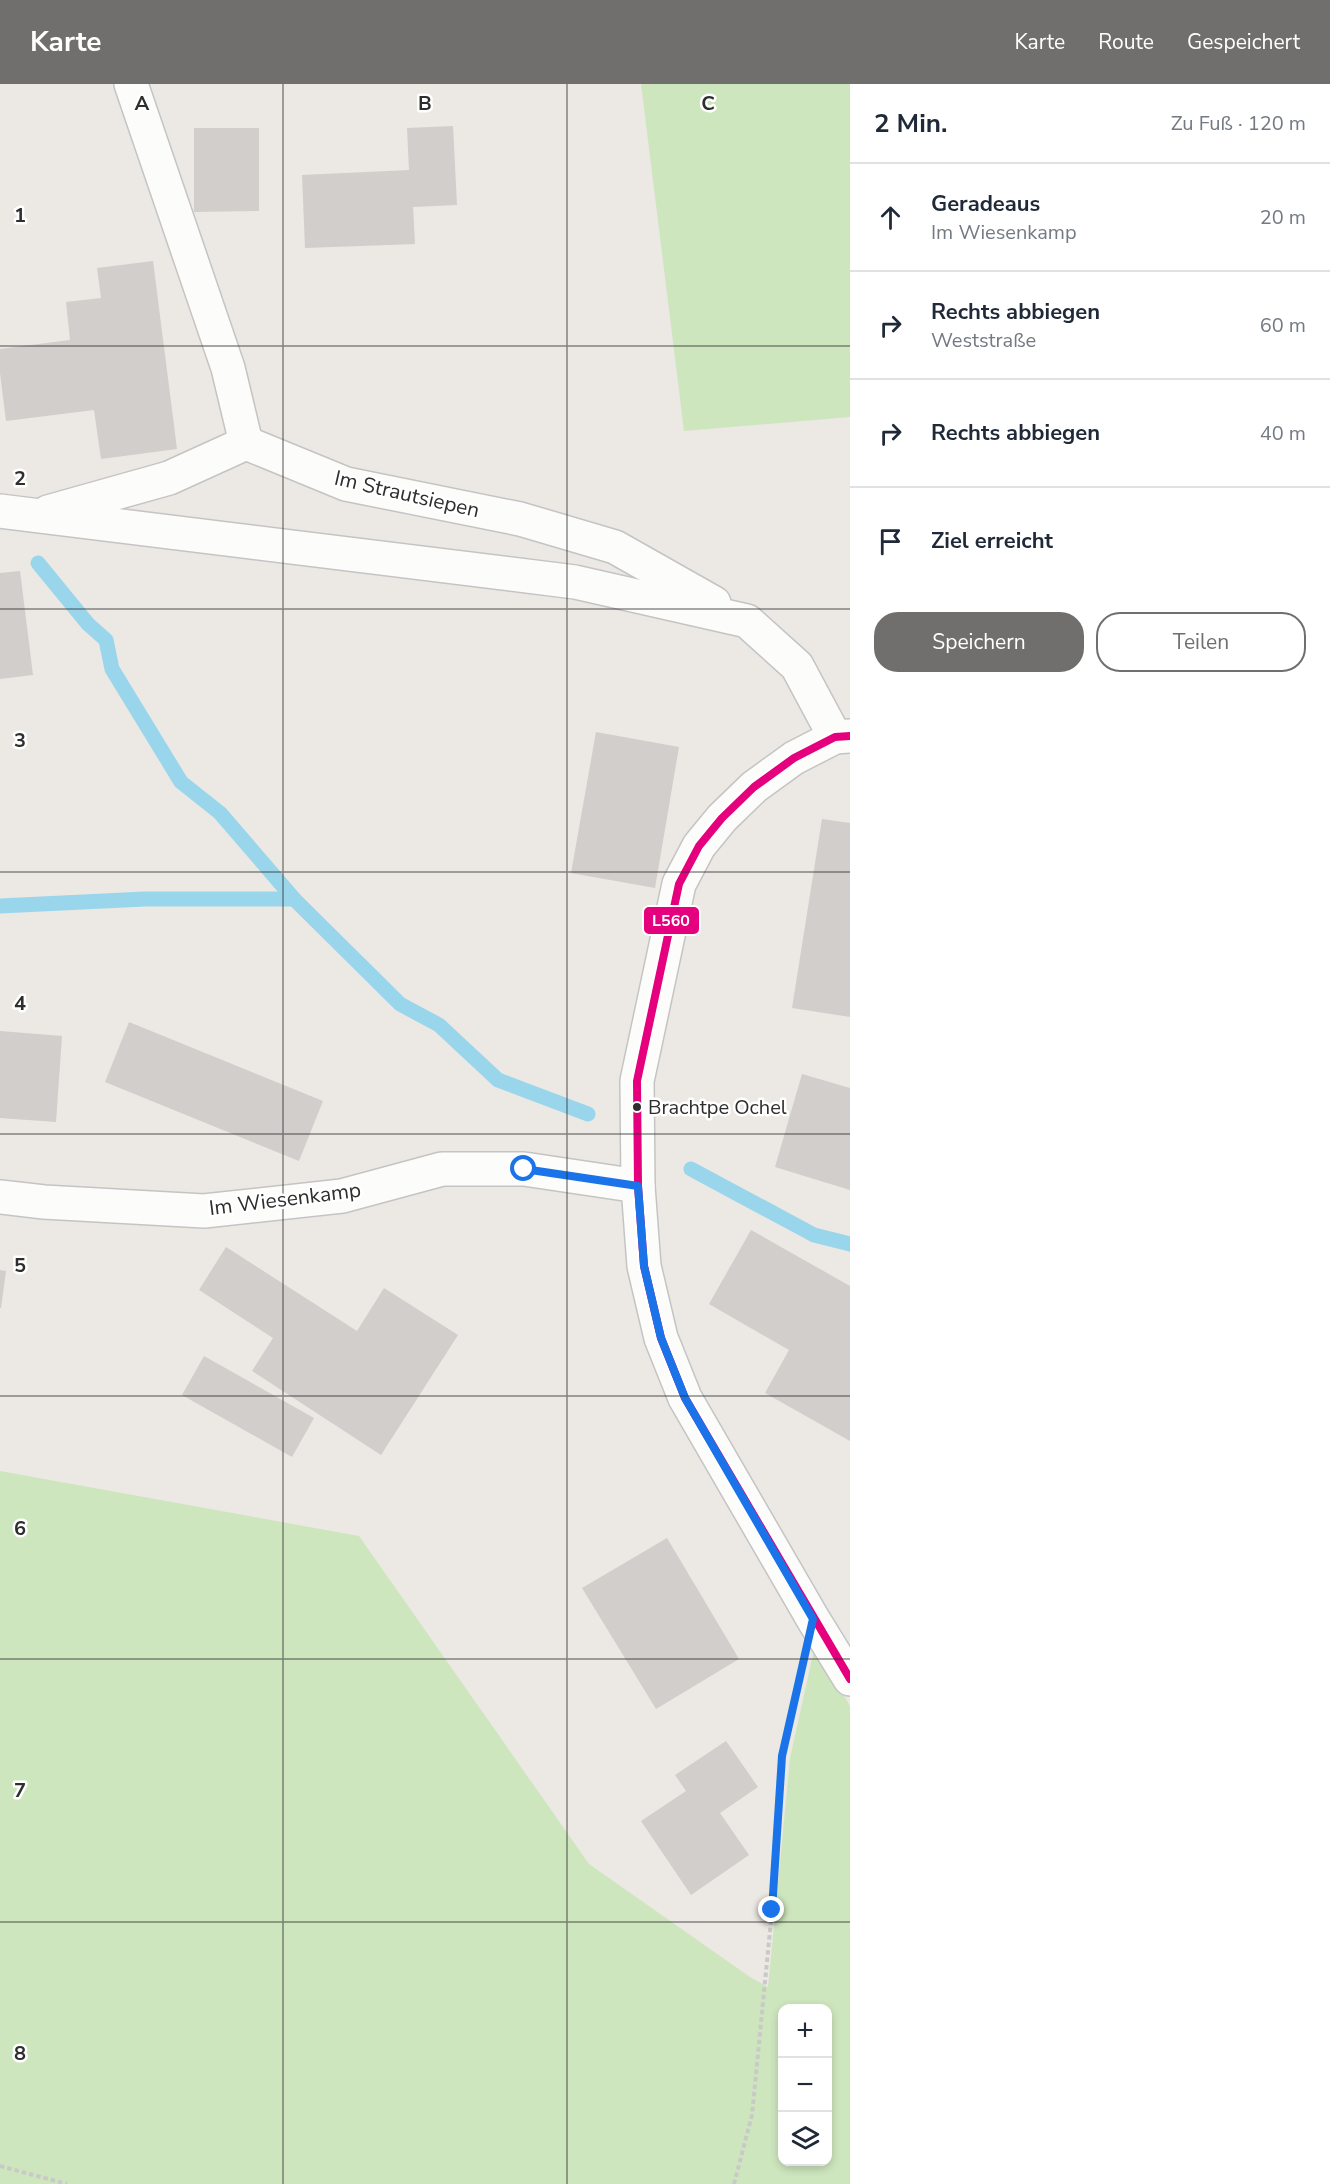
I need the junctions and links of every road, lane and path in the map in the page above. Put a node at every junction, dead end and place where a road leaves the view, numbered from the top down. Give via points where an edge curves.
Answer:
1 (131, 84) edge
2 (246, 443) junction
3 (0, 511) edge
4 (35, 516) junction
5 (747, 621) junction
6 (842, 737) edge
7 (638, 1186) junction
8 (0, 1197) edge
9 (813, 1619) junction
10 (850, 1679) edge
11 (0, 2166) edge
12 (67, 2184) edge
13 (734, 2184) edge

1 - 2 street via 228,368
2 - 4 street via 169,478
2 - 5 street, Im Strautsiepen via 346,484 520,519 615,547
3 - 4 street, Im Strautsiepen
4 - 5 street, Im Strautsiepen via 575,582
5 - 6 street, Im Strautsiepen via 797,666
6 - 7 street via 794,758 754,787 699,846 680,884 636,1081
7 - 8 street, Im Wiesenkamp via 524,1169 442,1169 342,1196 204,1211
7 - 9 street via 644,1266 661,1338 685,1398
9 - 10 street
9 - 13 path via 782,1756 752,2115
11 - 12 path

